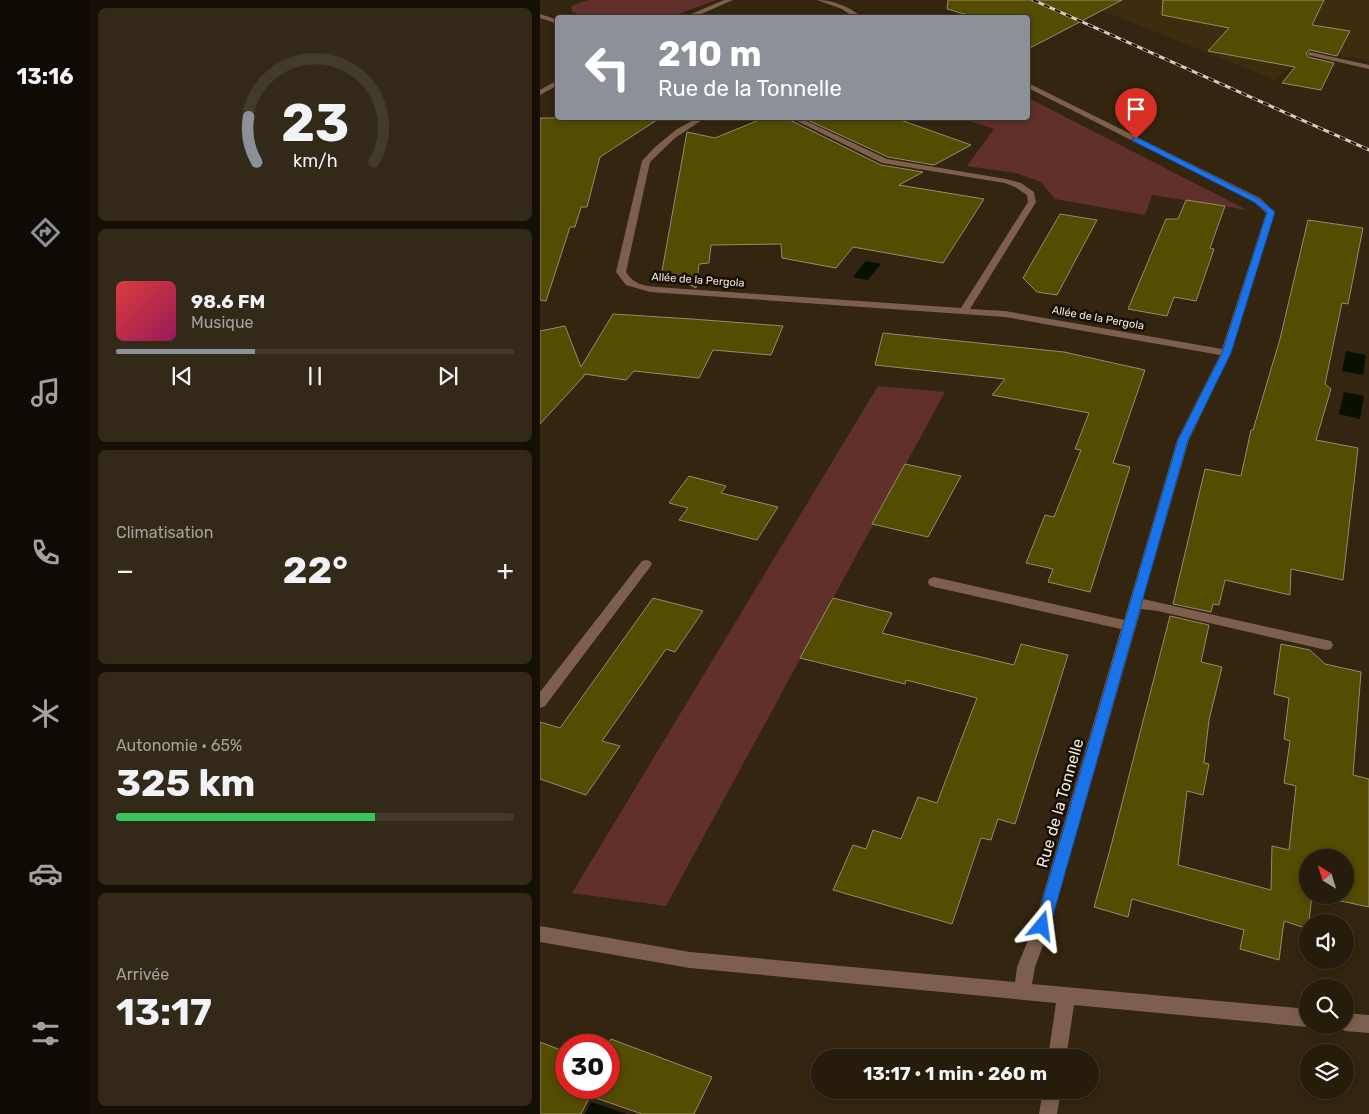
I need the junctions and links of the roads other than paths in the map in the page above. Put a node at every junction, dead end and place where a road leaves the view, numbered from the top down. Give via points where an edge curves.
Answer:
1 (730, 0) edge
2 (820, 0) edge
3 (692, 15) edge
4 (855, 15) edge
5 (540, 16) edge
6 (555, 21) edge
7 (1310, 54) dead end
8 (1369, 67) edge
9 (555, 84) edge
10 (1030, 86) edge
11 (540, 93) edge
12 (697, 120) edge
13 (799, 120) edge
14 (964, 311) junction
15 (1226, 353) junction
16 (646, 564) dead end
17 (934, 582) dead end
18 (1135, 603) junction
19 (1130, 626) junction
20 (1326, 644) dead end
21 (540, 702) edge
22 (540, 934) edge
23 (1023, 990) junction
24 (1066, 997) junction
25 (1299, 1017) edge
26 (1354, 1023) edge
27 (1369, 1024) edge
28 (1058, 1049) edge
29 (1050, 1099) edge
30 (1048, 1114) edge

1 - 3 street
2 - 4 street
5 - 6 street
7 - 8 street
9 - 11 street
10 - 15 street, Rue de la Tonnelle via 1257,200 1271,212
12 - 14 street, Allée de la Pergola via 646,161 621,272 624,279 642,288 672,291
13 - 14 street via 885,161 1006,181 1031,194 1032,202
14 - 15 street, Allée de la Pergola via 1005,314
15 - 18 street, Rue de la Tonnelle via 1183,440
16 - 21 street
17 - 19 street
18 - 19 street, Rue de la Tonnelle
18 - 20 street
19 - 23 street, Rue de la Tonnelle via 1042,926 1026,967
22 - 23 street via 690,960
23 - 24 street
24 - 25 street
24 - 28 street
26 - 27 street
29 - 30 street

